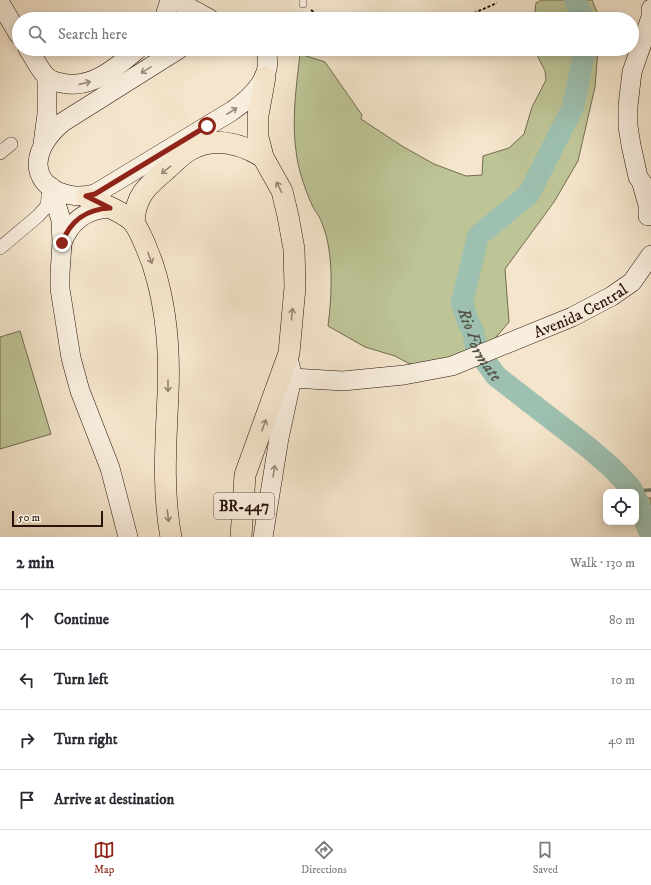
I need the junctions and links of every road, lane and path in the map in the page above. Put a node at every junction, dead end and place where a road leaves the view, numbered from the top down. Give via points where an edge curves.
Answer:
1 (170, 0) edge
2 (175, 0) edge
3 (303, 2) edge
4 (0, 3) edge
5 (497, 3) dead end
6 (651, 8) edge
7 (166, 12) edge
8 (197, 12) edge
9 (315, 12) edge
10 (476, 12) edge
11 (651, 17) edge
12 (12, 23) edge
13 (639, 52) edge
14 (33, 56) edge
15 (129, 56) edge
16 (168, 56) edge
17 (267, 56) edge
18 (638, 56) edge
19 (265, 77) junction
20 (47, 78) junction
21 (11, 144) dead end
22 (0, 153) edge
23 (263, 157) junction
24 (39, 158) junction
25 (50, 186) junction
26 (647, 189) edge
27 (86, 196) junction
28 (110, 208) junction
29 (650, 219) edge
30 (134, 222) junction
31 (62, 243) junction
32 (0, 248) edge
33 (651, 254) edge
34 (288, 353) junction
35 (292, 378) junction
36 (128, 537) edge
37 (172, 537) edge
38 (241, 537) edge
39 (263, 537) edge

1 - 7 street
2 - 8 street
3 - 9 path
4 - 12 street
5 - 10 path
6 - 11 street
11 - 13 street
14 - 20 street
20 -> 15 street via 71,84 92,81
16 -> 24 street via 63,122 50,135
17 - 19 street
18 - 26 street via 632,72 628,126 638,177
19 - 23 main road via 258,115
27 -> 19 street via 95,194 232,111 252,95
20 - 24 street via 46,128
21 - 22 street
23 -> 30 main road via 242,146 224,143 207,144 192,149 143,191 136,207
34 -> 23 main road via 295,286 294,249 282,191
24 - 25 street via 41,175
25 - 27 street via 68,196
25 - 31 street via 61,220
25 - 32 street via 47,206
26 - 29 street
27 - 28 main road
28 - 30 main road
28 - 31 street via 95,210 81,216 69,228
30 -> 37 main road via 155,272 166,324 169,363 166,492
31 - 36 street via 61,295 71,358 80,391 110,468
33 - 35 street, Avenida Central via 632,282 612,296 572,317 452,366 404,375 343,381
34 - 35 street
38 -> 34 main road, BR-447 via 245,475
39 -> 35 street via 279,438

